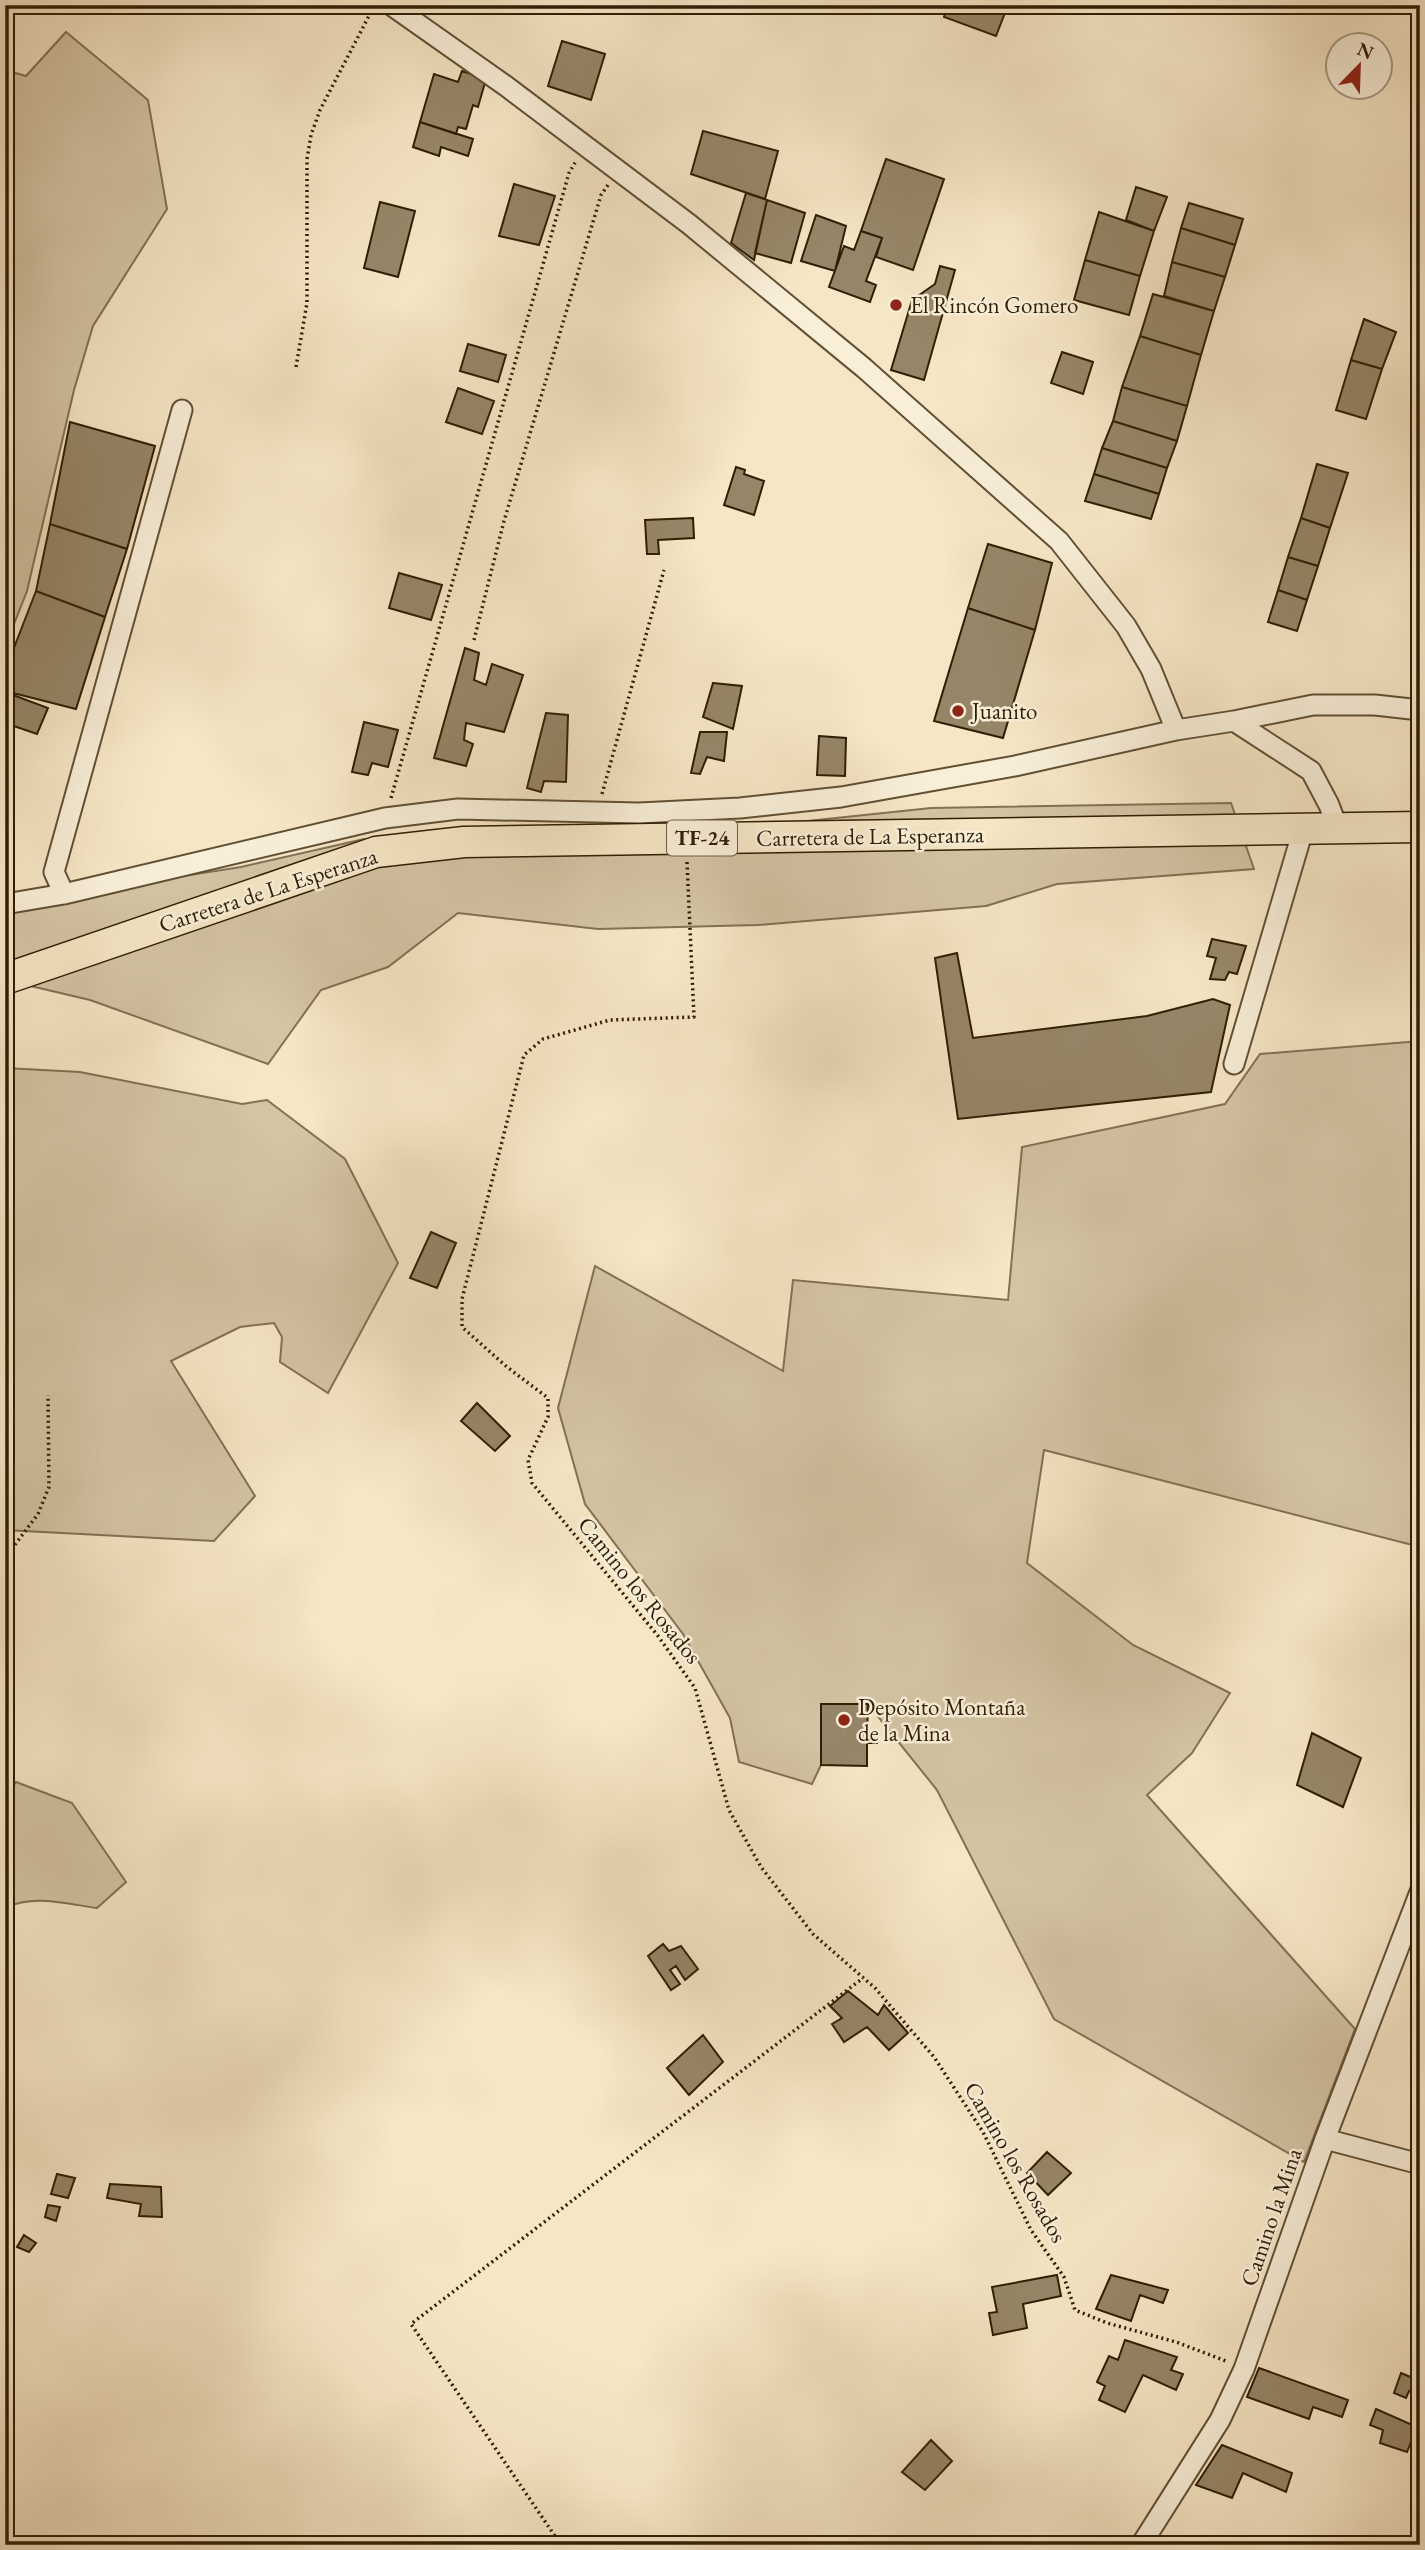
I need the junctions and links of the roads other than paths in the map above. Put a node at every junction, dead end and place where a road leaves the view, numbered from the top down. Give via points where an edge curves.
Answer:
1 (391, 5) edge
2 (182, 410) dead end
3 (1420, 710) edge
4 (1234, 722) junction
5 (1176, 730) junction
6 (1420, 827) edge
7 (1338, 829) junction
8 (1303, 830) junction
9 (64, 894) junction
10 (5, 904) edge
11 (5, 979) edge
12 (1234, 1064) dead end
13 (1418, 1902) edge
14 (1325, 2139) junction
15 (1420, 2164) edge
16 (1141, 2545) edge

1 - 5 street via 689,224 864,368 1059,541 1126,626 1151,669
2 - 9 street via 54,872
3 - 4 street via 1313,705
4 - 5 street
4 - 7 street via 1311,771
5 - 9 street via 1015,766 841,797 639,813 458,808 385,818
6 - 7 main road, Carretera de La Esperanza / TF-24
7 - 8 main road, Carretera de La Esperanza / TF-24
8 - 11 main road, Carretera de La Esperanza / TF-24 via 464,842 376,852
8 - 12 street
9 - 10 street
13 - 14 street, Camino la Mina
14 - 15 street
14 - 16 street, Camino la Mina via 1244,2368 1220,2420

